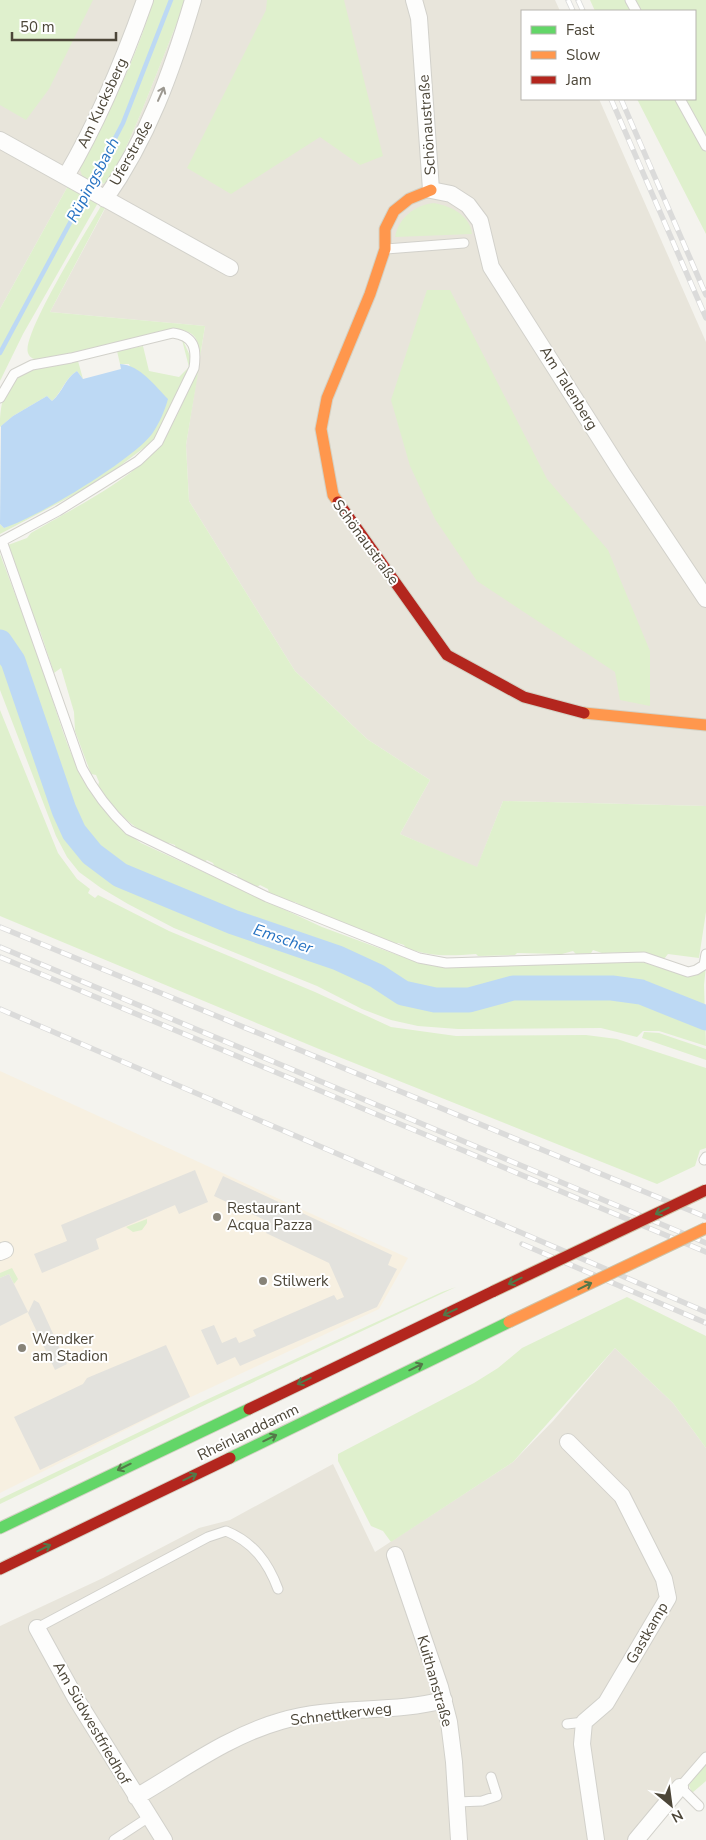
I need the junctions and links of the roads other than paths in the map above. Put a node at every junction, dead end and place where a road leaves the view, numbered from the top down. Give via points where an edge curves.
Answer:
1 (144, 0) edge
2 (193, 0) edge
3 (414, 0) edge
4 (681, 100) edge
5 (0, 140) edge
6 (706, 146) edge
7 (71, 179) junction
8 (431, 190) junction
9 (102, 197) junction
10 (464, 243) dead end
11 (385, 249) junction
12 (230, 268) dead end
13 (0, 398) edge
14 (706, 599) edge
15 (706, 725) edge
16 (706, 954) edge
17 (706, 1190) edge
18 (706, 1228) edge
19 (568, 1442) dead end
20 (0, 1528) edge
21 (395, 1555) dead end
22 (0, 1569) edge
23 (278, 1589) dead end
24 (37, 1628) joint
25 (444, 1700) junction
26 (584, 1722) junction
27 (567, 1724) dead end
28 (706, 1757) edge
29 (492, 1776) dead end
30 (680, 1788) junction
31 (136, 1797) junction
32 (457, 1802) junction
33 (699, 1806) dead end
34 (149, 1817) junction
35 (114, 1840) edge
36 (164, 1840) edge
37 (459, 1840) edge
38 (596, 1840) edge
39 (636, 1840) edge

1 - 7 street, Am Kucksberg via 124,59
9 -> 2 street, Uferstraße via 120,177 154,111 173,68
3 - 8 street, Schönaustraße via 419,18
4 - 6 lane
5 - 7 street
7 - 9 street
8 - 11 main road, Schönaustraße via 409,199 394,211 385,229
8 - 14 street, Am Talenberg via 451,194 468,205 480,221 491,267
9 - 12 street, Uferstraße
10 - 11 lane
11 - 15 main road, Schönaustraße via 327,398 321,429 333,495 447,655 524,697 581,713
13 - 16 lane via 14,374 32,365 173,333 191,340 196,357 194,368 158,442 138,461 96,489 2,541 82,768 94,792 129,830 267,897 419,958 446,962 644,957 688,972 704,965
17 -> 20 main road, Rheinlanddamm, bridge
22 -> 18 main road, Rheinlanddamm, bridge
19 - 26 street, Gastkamp via 622,1496 664,1579 668,1598 606,1703
21 - 25 street, Kuithanstraße
23 - 24 lane via 271,1568 260,1555 240,1536 226,1531 208,1537
24 - 31 street, Am Südwestfriedhof
25 - 31 street, Schnettkerweg via 424,1705 332,1712 282,1720 236,1737
25 - 32 street, Kuithanstraße
26 - 27 lane
26 - 38 street via 582,1744
28 - 30 lane
29 - 32 lane via 497,1796 482,1801
30 - 33 lane
30 - 39 street
31 - 34 street, Am Südwestfriedhof
32 - 37 street, Kuithanstraße
34 - 35 lane
34 - 36 street, Am Südwestfriedhof

